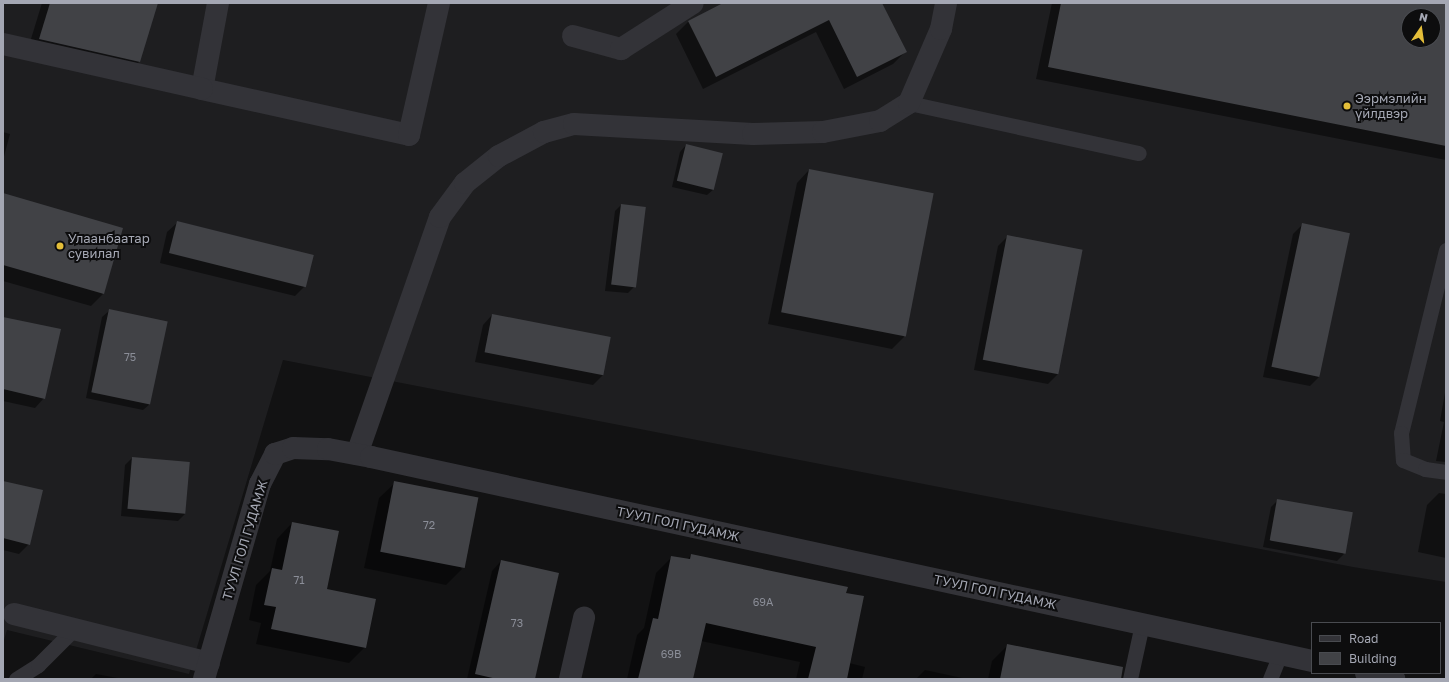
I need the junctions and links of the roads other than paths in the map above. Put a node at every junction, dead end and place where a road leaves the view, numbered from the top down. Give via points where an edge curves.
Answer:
1 (218, 3) edge
2 (439, 3) edge
3 (694, 3) edge
4 (946, 3) edge
5 (574, 36) dead end
6 (3, 44) edge
7 (202, 89) junction
8 (909, 103) junction
9 (1139, 153) dead end
10 (1446, 250) edge
11 (357, 454) junction
12 (1446, 472) edge
13 (14, 614) dead end
14 (584, 618) dead end
15 (1142, 624) junction
16 (74, 629) junction
17 (1280, 654) junction
18 (1311, 661) edge
19 (207, 671) edge
20 (1371, 674) edge
21 (16, 679) edge
22 (570, 679) edge
23 (1130, 679) edge
24 (1270, 679) edge
25 (1394, 679) edge

1 - 7 street
2 - 7 street via 410,135
3 - 5 street via 621,49
4 - 8 street via 941,29
6 - 7 street
8 - 9 lane
8 - 11 street via 880,121 823,132 753,134 574,124 544,132 499,156 465,183 440,218
10 - 12 lane via 1401,433 1403,460 1425,469
11 - 15 street, ТУУЛ ГОЛ ГУДАМЖ
11 - 19 street, ТУУЛ ГОЛ ГУДАМЖ via 328,449 293,448 274,454 260,484
13 - 16 street
14 - 22 street
15 - 17 street, ТУУЛ ГОЛ ГУДАМЖ
15 - 23 lane
16 - 19 street
16 - 21 lane via 38,665
17 - 18 street, ТУУЛ ГОЛ ГУДАМЖ
17 - 24 lane
20 - 25 street

